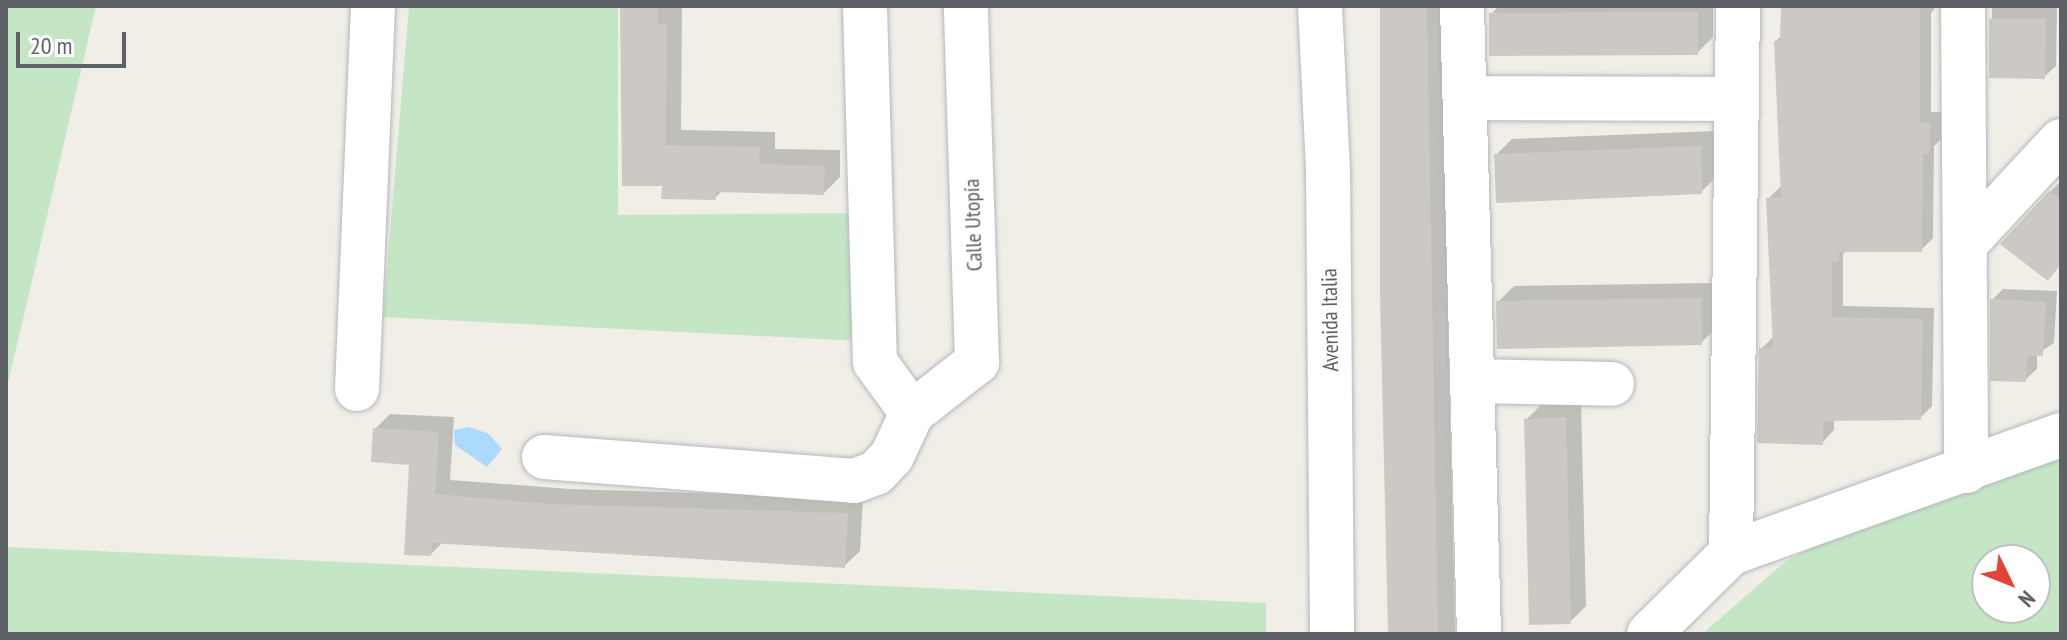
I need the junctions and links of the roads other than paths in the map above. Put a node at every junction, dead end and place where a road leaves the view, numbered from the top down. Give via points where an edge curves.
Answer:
1 (373, 6) edge
2 (865, 6) edge
3 (966, 6) edge
4 (1320, 6) edge
5 (1462, 6) edge
6 (1738, 6) edge
7 (1963, 6) edge
8 (1465, 98) junction
9 (1737, 99) junction
10 (2061, 141) edge
11 (1967, 242) junction
12 (1473, 381) junction
13 (1612, 384) dead end
14 (357, 389) dead end
15 (912, 413) junction
16 (2061, 435) edge
17 (544, 457) dead end
18 (1966, 471) junction
19 (1731, 553) junction
20 (1332, 634) edge
21 (1479, 634) edge
22 (1649, 634) edge

1 - 14 street
2 - 15 street via 875,362
3 - 15 street, Calle Utopía via 977,362
4 - 20 street, Avenida Italia via 1328,171
5 - 8 street
6 - 9 street
7 - 11 street
8 - 9 street
8 - 12 street
9 - 19 street
10 - 11 street
11 - 18 street
12 - 13 street
12 - 21 street
15 - 17 street, Calle Utopía via 892,456 876,473 854,481
16 - 18 street
18 - 19 street
19 - 22 street

